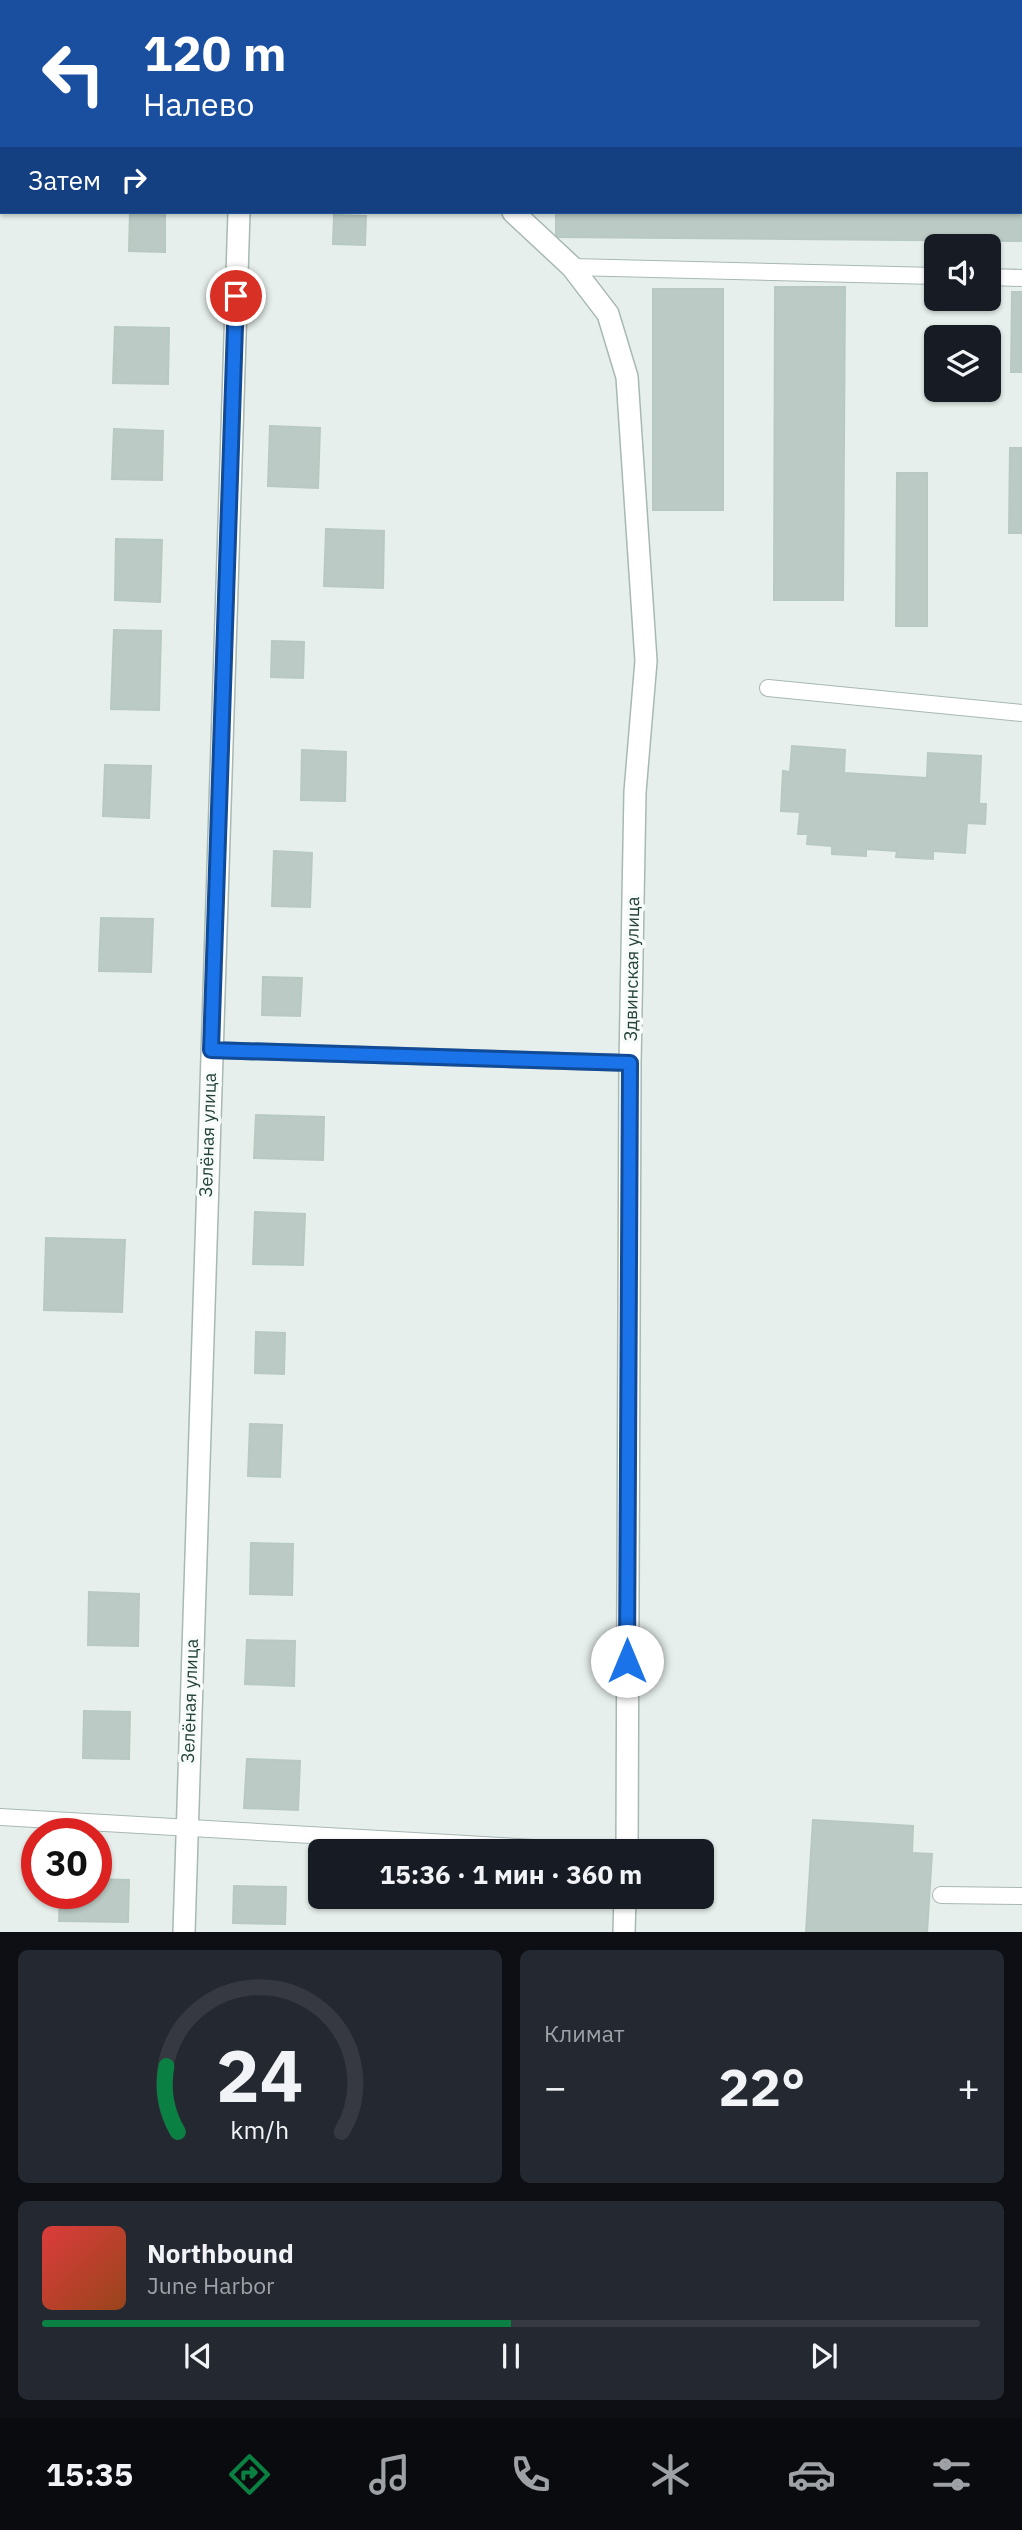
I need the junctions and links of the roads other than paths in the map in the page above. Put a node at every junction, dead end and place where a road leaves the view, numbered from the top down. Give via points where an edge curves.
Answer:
1 (239, 214) edge
2 (515, 214) edge
3 (572, 267) junction
4 (924, 276) edge
5 (1001, 277) edge
6 (1022, 278) edge
7 (768, 688) dead end
8 (1022, 712) edge
9 (211, 1050) junction
10 (630, 1063) junction
11 (0, 1817) edge
12 (186, 1829) junction
13 (368, 1839) edge
14 (626, 1839) edge
15 (942, 1895) dead end
16 (1022, 1896) edge
17 (625, 1909) edge
18 (184, 1931) edge
19 (624, 1931) edge

1 - 9 street, Зелёная улица
2 - 3 street, Здвинская улица
3 - 4 lane
3 - 10 street, Здвинская улица via 608,314 627,376 646,661 635,793
5 - 6 lane
7 - 8 lane
9 - 10 lane
9 - 12 street, Зелёная улица
10 - 14 street, Здвинская улица
11 - 12 lane
12 - 13 lane
12 - 18 street, Зелёная улица
15 - 16 lane
17 - 19 street

